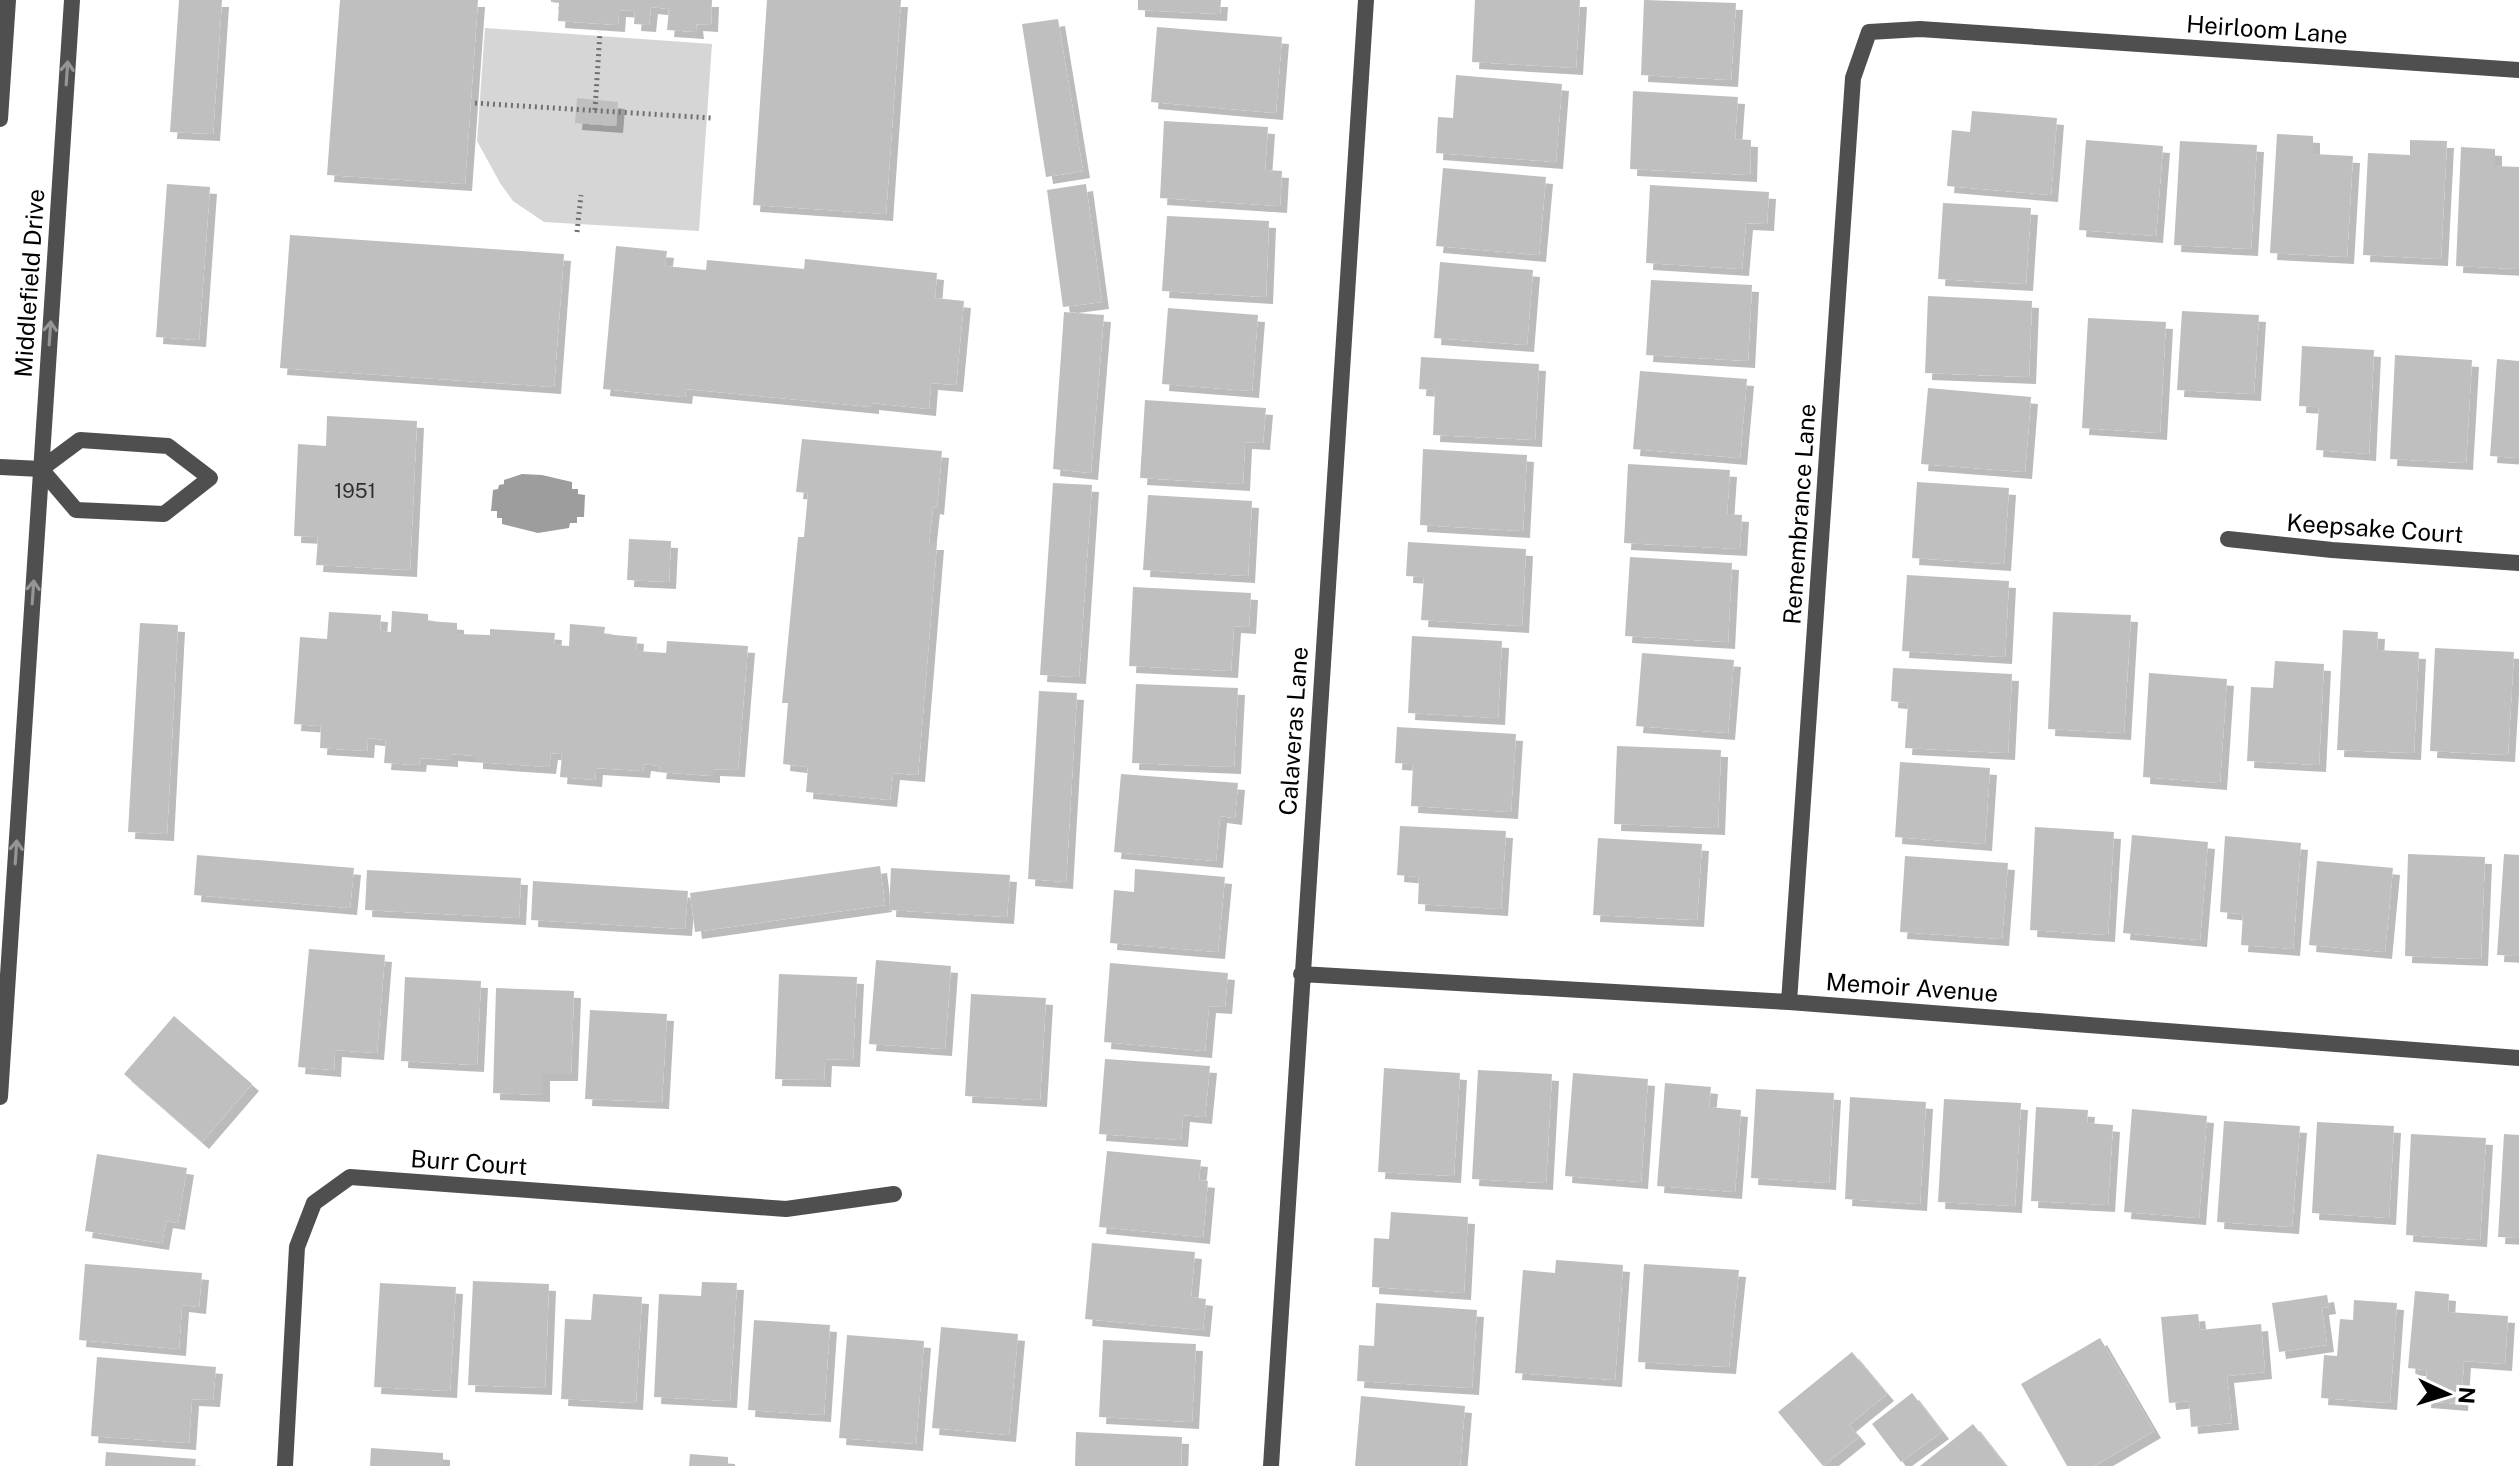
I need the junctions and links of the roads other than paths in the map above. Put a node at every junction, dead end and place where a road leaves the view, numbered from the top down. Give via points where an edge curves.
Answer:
1 (8, 0) edge
2 (72, 0) edge
3 (1366, 0) edge
4 (1869, 32) joint
5 (2519, 70) edge
6 (0, 119) edge
7 (0, 467) edge
8 (41, 469) junction
9 (2228, 539) dead end
10 (2519, 563) edge
11 (1301, 974) junction
12 (1789, 1002) junction
13 (2519, 1058) edge
14 (0, 1097) edge
15 (894, 1194) dead end
16 (285, 1466) edge
17 (1271, 1466) edge

1 - 6 street
8 -> 2 street, Middlefield Drive
3 - 11 street, Calaveras Lane
4 - 5 street, Heirloom Lane via 1920,29
4 - 12 street, Remembrance Lane via 1853,78
7 - 8 street
8 - 8 street via 76,510 105,512 164,514 210,478 168,446 80,440
14 -> 8 street, Middlefield Drive
9 - 10 street, Keepsake Court
11 - 12 street, Memoir Avenue
11 - 17 street, Calaveras Lane
12 - 13 street, Memoir Avenue
15 - 16 street, Burr Court via 786,1209 350,1177 314,1203 297,1247

